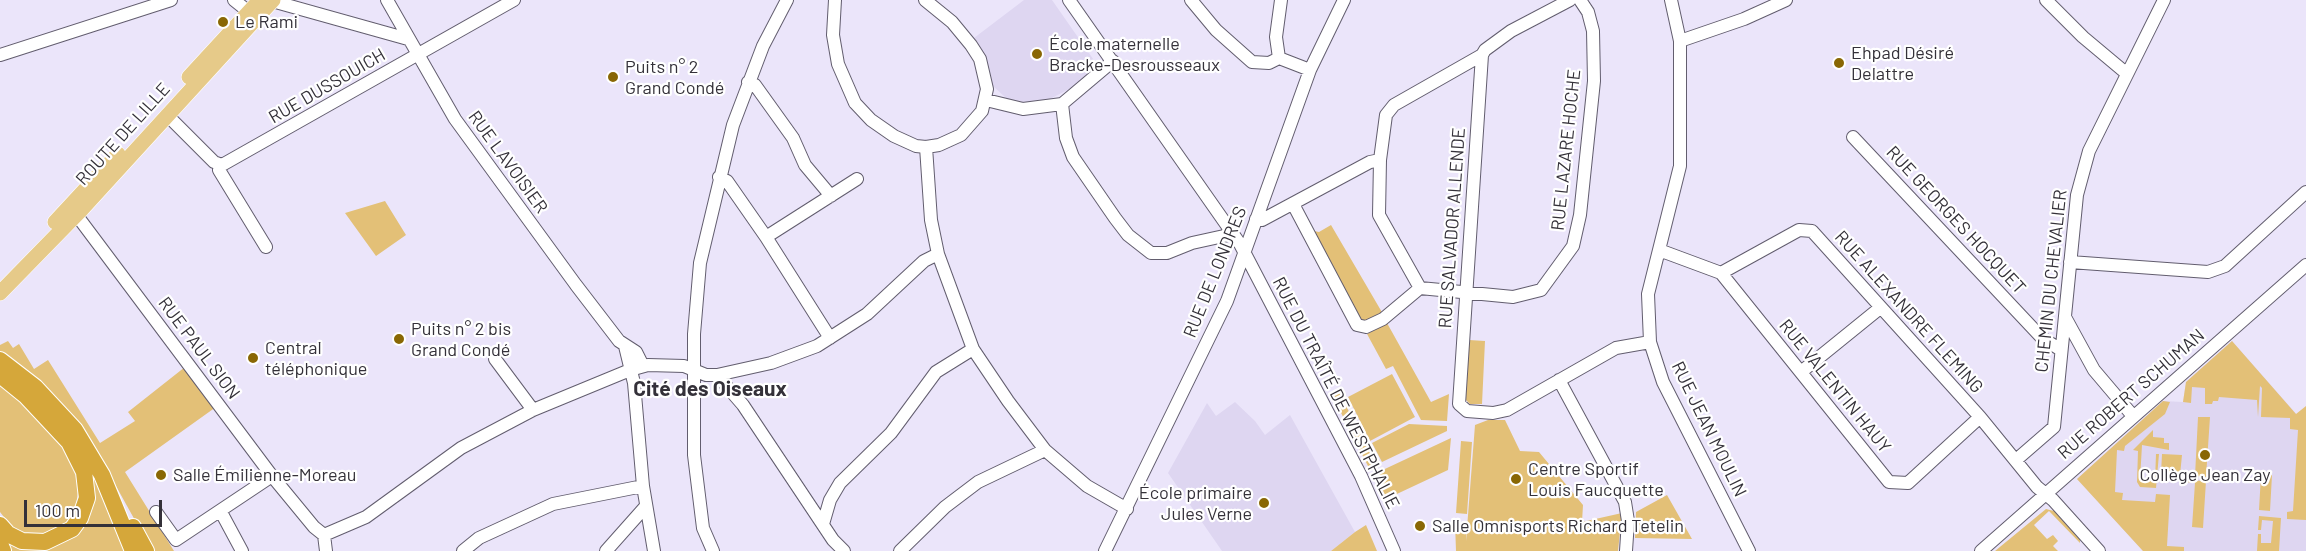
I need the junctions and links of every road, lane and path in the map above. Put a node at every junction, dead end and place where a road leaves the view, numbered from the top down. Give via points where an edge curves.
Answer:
1 (171, 0) edge
2 (234, 0) edge
3 (268, 0) edge
4 (387, 0) edge
5 (514, 0) edge
6 (787, 0) edge
7 (835, 0) edge
8 (926, 0) edge
9 (1069, 0) edge
10 (1191, 0) edge
11 (1281, 0) edge
12 (1344, 0) edge
13 (1570, 0) edge
14 (1580, 0) edge
15 (1671, 0) edge
16 (1785, 0) edge
17 (2046, 0) edge
18 (2164, 0) edge
19 (253, 15) junction
20 (408, 39) junction
21 (1680, 41) junction
22 (0, 55) edge
23 (1482, 55) junction
24 (417, 56) junction
25 (1279, 58) junction
26 (1113, 61) junction
27 (1310, 70) junction
28 (2126, 73) junction
29 (748, 82) junction
30 (986, 100) junction
31 (1062, 104) junction
32 (167, 115) junction
33 (1853, 136) dead end
34 (926, 147) junction
35 (1380, 160) junction
36 (222, 165) junction
37 (719, 177) junction
38 (857, 179) dead end
39 (2306, 192) edge
40 (831, 196) junction
41 (1293, 204) junction
42 (73, 210) junction
43 (1256, 219) junction
44 (1233, 234) junction
45 (766, 237) junction
46 (266, 247) dead end
47 (1659, 250) junction
48 (1244, 253) junction
49 (938, 254) junction
50 (2070, 262) junction
51 (2306, 265) edge
52 (1721, 273) junction
53 (0, 278) edge
54 (1420, 288) junction
55 (1465, 291) junction
56 (0, 293) edge
57 (1881, 308) junction
58 (2065, 318) junction
59 (830, 338) junction
60 (1650, 342) junction
61 (625, 346) junction
62 (973, 349) junction
63 (2061, 350) junction
64 (495, 359) dead end
65 (0, 360) edge
66 (643, 366) junction
67 (630, 370) junction
68 (694, 371) junction
69 (1801, 372) junction
70 (0, 375) edge
71 (717, 375) junction
72 (1559, 380) junction
73 (533, 410) junction
74 (2133, 416) junction
75 (1980, 417) junction
76 (1045, 450) junction
77 (2016, 460) junction
78 (102, 475) junction
79 (272, 476) junction
80 (643, 486) junction
81 (2045, 494) junction
82 (645, 506) junction
83 (1127, 509) junction
84 (156, 512) dead end
85 (221, 512) junction
86 (823, 524) junction
87 (0, 525) edge
88 (324, 536) junction
89 (0, 544) edge
90 (3, 551) edge
91 (133, 551) edge
92 (146, 551) edge
93 (242, 551) edge
94 (326, 551) edge
95 (462, 551) edge
96 (606, 551) edge
97 (654, 551) edge
98 (713, 551) edge
99 (844, 551) edge
100 (900, 551) edge
101 (1105, 551) edge
102 (1394, 551) edge
103 (1626, 551) edge
104 (1749, 551) edge
105 (1981, 551) edge
106 (2099, 551) edge

1 - 22 street
2 - 19 street
3 - 19 main road, ROUTE DE LILLE
3 - 20 street
4 - 20 street, RUE LAVOISIER
5 - 24 street, RUE DUSSOUICH
6 - 29 street
7 - 34 street via 833,35 838,64 855,103 887,132
8 - 30 street via 971,45 985,77
9 - 26 street, RUE DU TRAÎTÉ DE WESTPHALIE
10 - 25 street via 1216,30 1252,62 1269,63
11 - 25 street via 1276,37
12 - 27 street, RUE DE LONDRES
13 - 23 street via 1511,31
14 - 55 street, RUE LAZARE HOCHE via 1593,31 1594,81 1574,246 1540,290 1513,297
15 - 21 street, RUE JEAN MOULIN
16 - 21 street
17 - 28 street
18 - 28 street, CHEMIN DU CHEVALIER
19 - 32 main road, ROUTE DE LILLE
19 - 42 main road, ROUTE DE LILLE
20 - 24 street, RUE LAVOISIER
21 - 47 street, RUE JEAN MOULIN via 1680,166
23 - 35 street via 1394,105 1386,116
23 - 55 street, RUE SALVADOR ALLENDE
24 - 36 street, RUE DUSSOUICH
24 - 61 street, RUE LAVOISIER via 446,107
25 - 27 street
26 - 31 street
26 - 44 street, RUE DU TRAÎTÉ DE WESTPHALIE
27 - 43 street, RUE DE LONDRES
28 - 50 street, CHEMIN DU CHEVALIER via 2089,151 2076,195
29 - 37 street
29 - 40 street via 755,85 793,138 805,165
30 - 31 street via 1023,109
30 - 34 street via 975,121 961,135
31 - 44 street via 1072,157 1128,235 1145,250 1167,253
32 - 36 street via 214,162
32 - 42 main road, ROUTE DE LILLE
33 - 63 street, RUE GEORGES HOCQUET via 2042,338
34 - 49 street via 931,220
35 - 41 street
35 - 54 street via 1379,215
36 - 46 street via 219,170
37 - 45 street via 727,181
37 - 68 street via 700,263
38 - 40 street
39 - 50 street via 2225,266 2208,272
40 - 45 street
41 - 43 street via 1262,220
41 - 54 street via 1357,325 1366,327 1383,319
42 - 53 main road, ROUTE DE LILLE
42 - 56 main road, ROUTE DE LILLE
42 - 79 street, RUE PAUL SION
43 - 48 street, RUE DE LONDRES
44 - 48 street, RUE DU TRAÎTÉ DE WESTPHALIE
45 - 59 street
47 - 52 street
47 - 60 street, RUE JEAN MOULIN via 1647,294
48 - 83 street, RUE DE LONDRES via 1227,301
48 - 102 street, RUE DU TRAÎTÉ DE WESTPHALIE via 1361,476
49 - 59 street via 924,261 867,314
49 - 62 street
50 - 58 street, CHEMIN DU CHEVALIER
51 - 74 street, RUE ROBERT SCHUMAN
52 - 57 street, RUE ALEXANDRE FLEMING via 1800,230 1812,231
52 - 69 street, RUE VALENTIN HAUY
54 - 55 street, RUE LAZARE HOCHE
55 - 72 street, RUE SALVADOR ALLENDE via 1459,404 1467,411 1507,410
57 - 69 street
57 - 75 street, RUE ALEXANDRE FLEMING
58 - 63 street, CHEMIN DU CHEVALIER
58 - 74 street via 2094,370
59 - 71 street via 799,354
60 - 72 street via 1616,348
60 - 104 street, RUE JEAN MOULIN via 1663,382
61 - 66 street, RUE LAVOISIER via 636,352
61 - 67 street
62 - 76 street
62 - 86 street via 936,372 891,433 840,483
63 - 77 street, CHEMIN DU CHEVALIER via 2054,427
64 - 73 street
65 - 78 highway via 57,408
66 - 67 street
66 - 68 street via 684,366
67 - 73 street
67 - 80 street
68 - 71 street
68 - 98 street via 697,485 703,528
69 - 75 street, RUE VALENTIN HAUY via 1889,482 1908,483
70 - 87 highway via 26,396 69,442 84,472 87,498 72,529 45,542 22,541
71 - 86 street via 743,405
72 - 103 street via 1624,502 1628,520
73 - 88 street via 447,456 437,468 366,517
74 - 81 street, RUE ROBERT SCHUMAN
75 - 77 street, RUE ALEXANDRE FLEMING
76 - 83 street via 1087,486
76 - 100 street via 978,482 945,507
77 - 81 street, RUE ALEXANDRE FLEMING
78 - 91 highway
78 - 92 highway via 110,482
79 - 85 street
79 - 88 street, RUE PAUL SION
80 - 82 street
80 - 95 street via 553,504 479,538
81 - 105 street, RUE ROBERT SCHUMAN
81 - 106 street, RUE ALEXANDRE FLEMING
82 - 96 street
82 - 97 street
83 - 101 street, RUE DE LONDRES
84 - 85 street via 176,540
85 - 93 street
86 - 99 street
88 - 94 street
89 - 90 highway

